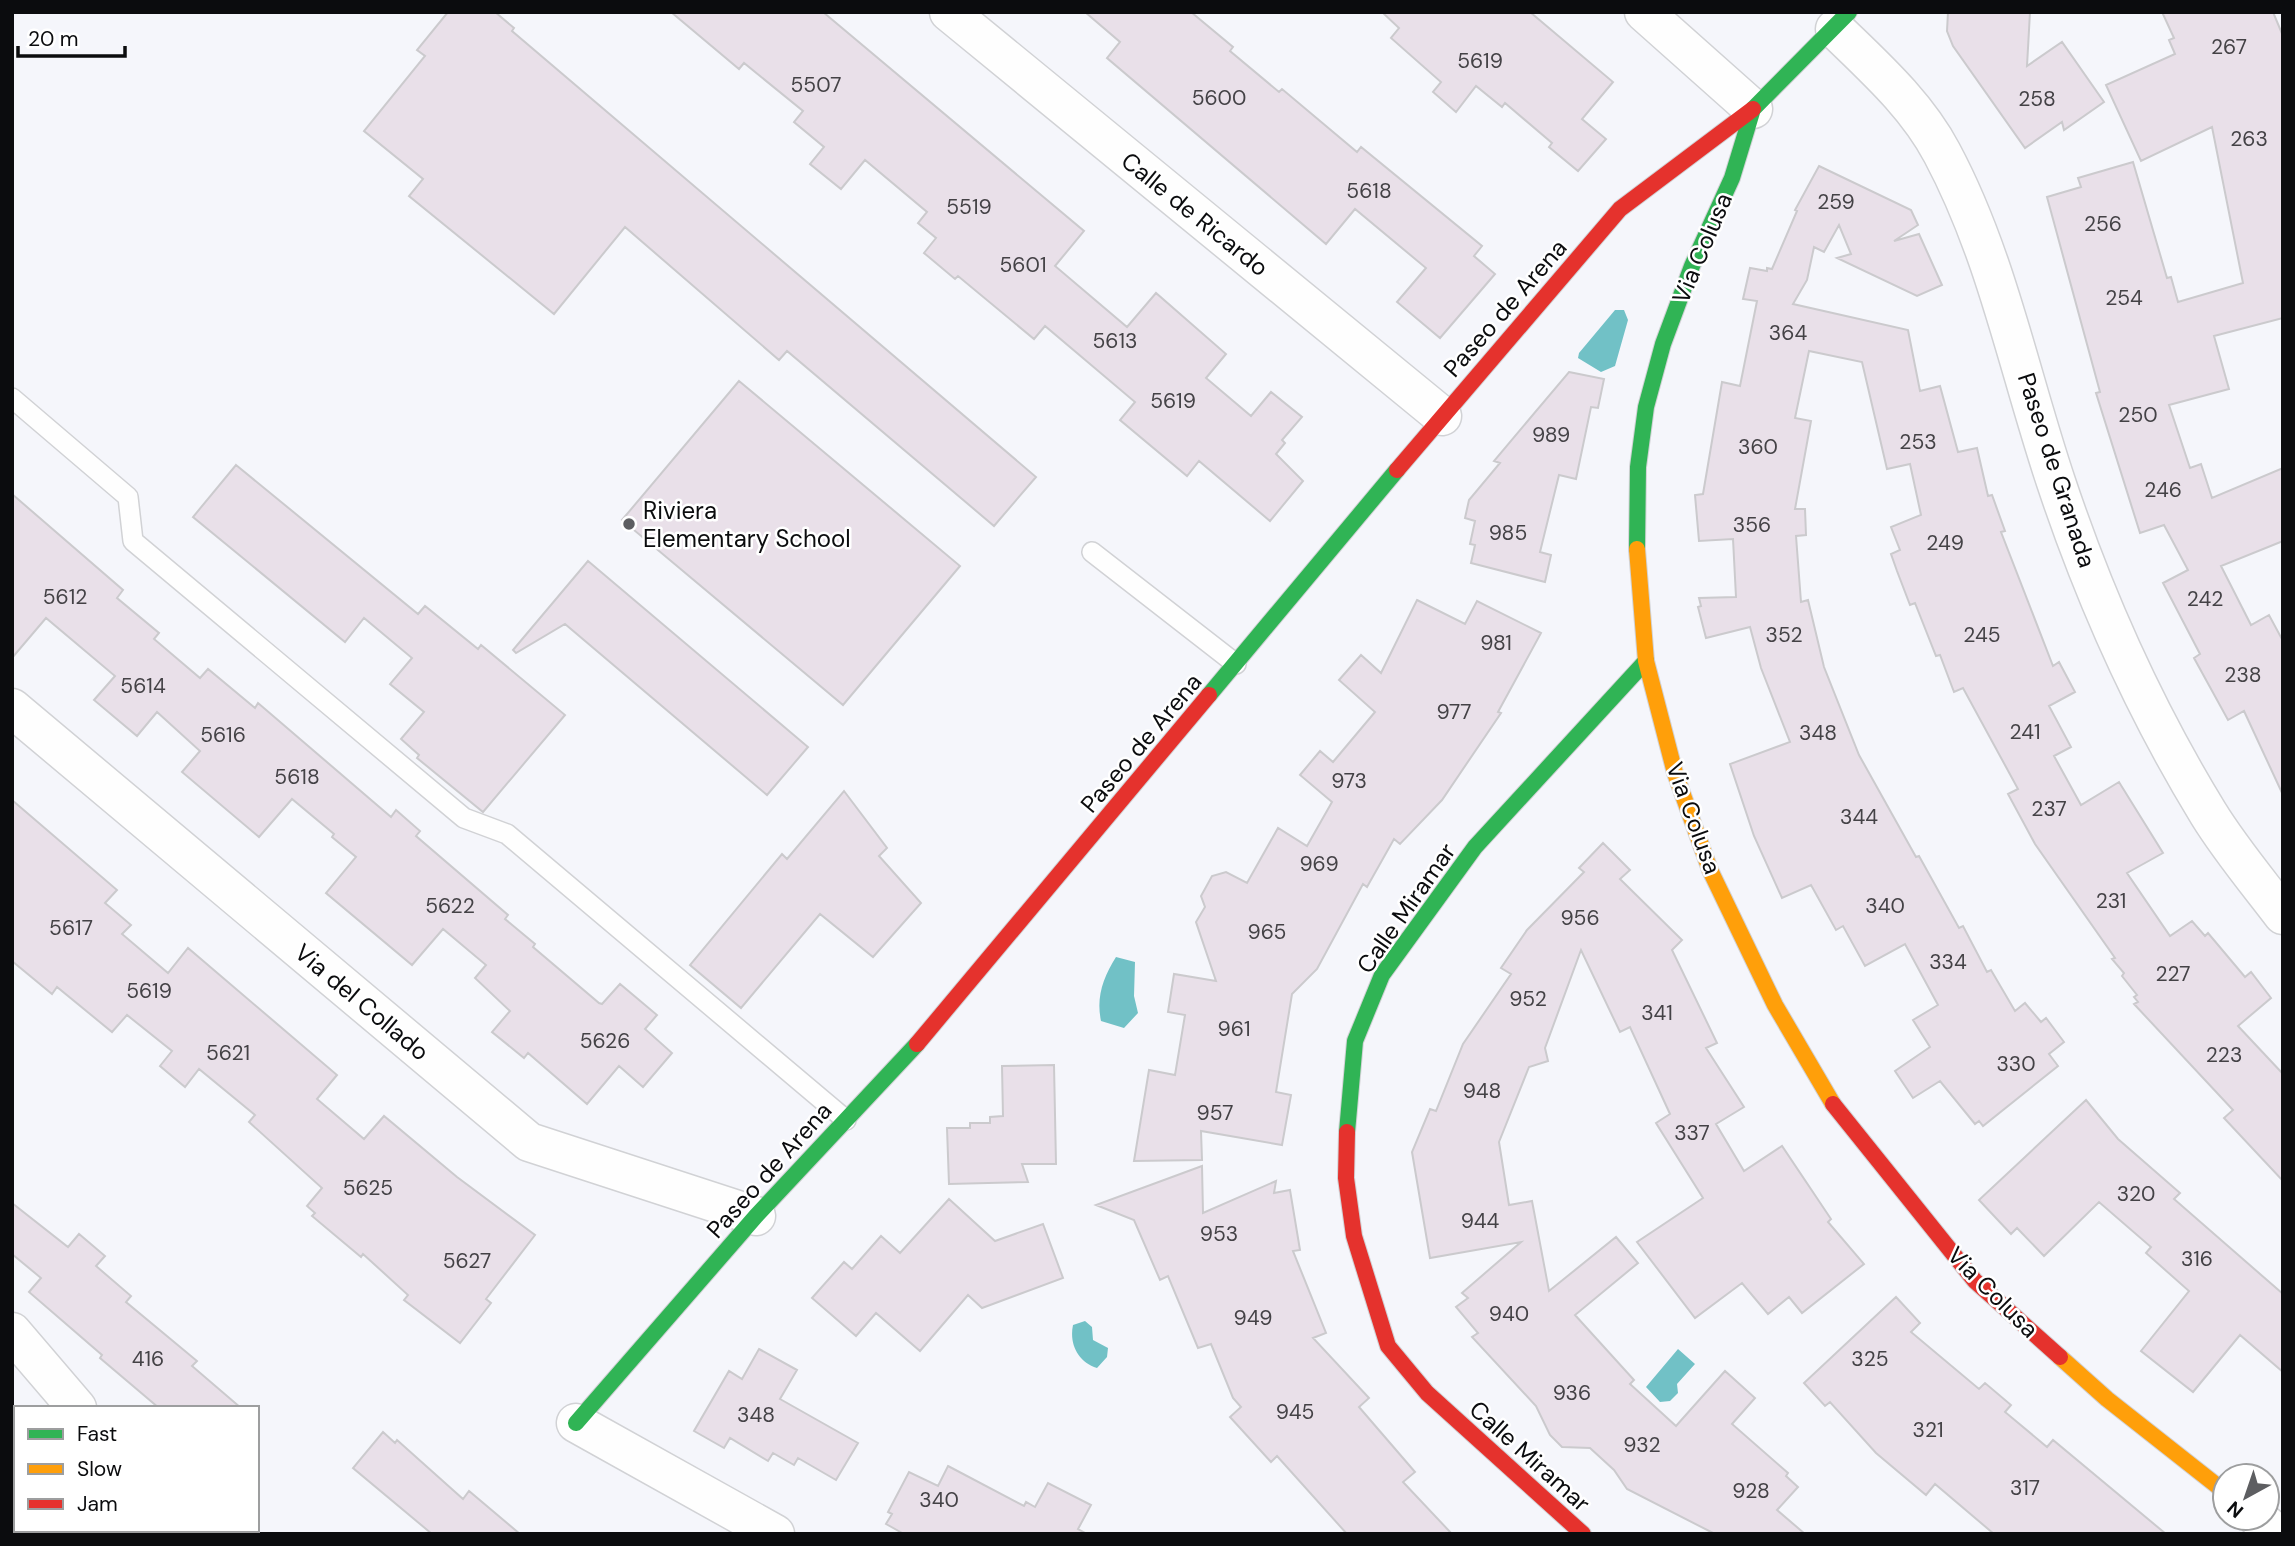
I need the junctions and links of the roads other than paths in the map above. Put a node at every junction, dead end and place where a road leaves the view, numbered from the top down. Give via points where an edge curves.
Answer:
1 (949, 12) edge
2 (1644, 12) edge
3 (1842, 21) edge
4 (1753, 109) junction
5 (12, 398) edge
6 (1442, 416) junction
7 (1092, 552) dead end
8 (1646, 661) junction
9 (1236, 664) junction
10 (12, 708) edge
11 (2283, 915) edge
12 (846, 1120) junction
13 (756, 1216) junction
14 (12, 1332) edge
15 (74, 1406) edge
16 (576, 1423) joint
17 (2211, 1481) edge
18 (775, 1534) edge
19 (1583, 1534) edge

1 - 6 street, Calle de Ricardo
2 - 4 street
3 - 4 street, Via Colusa
3 - 11 street, Paseo de Granada via 1941,151 1978,236 2017,345 2056,482 2123,656 2208,814
4 - 6 street, Paseo de Arena via 1620,209
4 - 8 street, Via Colusa via 1732,178 1663,344 1646,407 1636,534
5 - 12 lane via 128,497 133,541 464,818 508,834
6 - 9 street, Paseo de Arena
7 - 9 lane
8 - 17 street, Via Colusa via 1675,773 1710,870 1823,1092 1975,1281 2107,1399
8 - 19 street, Calle Miramar via 1475,847 1382,975 1355,1041 1348,1104 1346,1178 1354,1236 1388,1346 1427,1393
9 - 12 street, Paseo de Arena via 929,1030
10 - 13 street, Via del Collado via 529,1142
12 - 13 street, Paseo de Arena
13 - 16 street, Paseo de Arena
14 - 15 street
16 - 18 street

